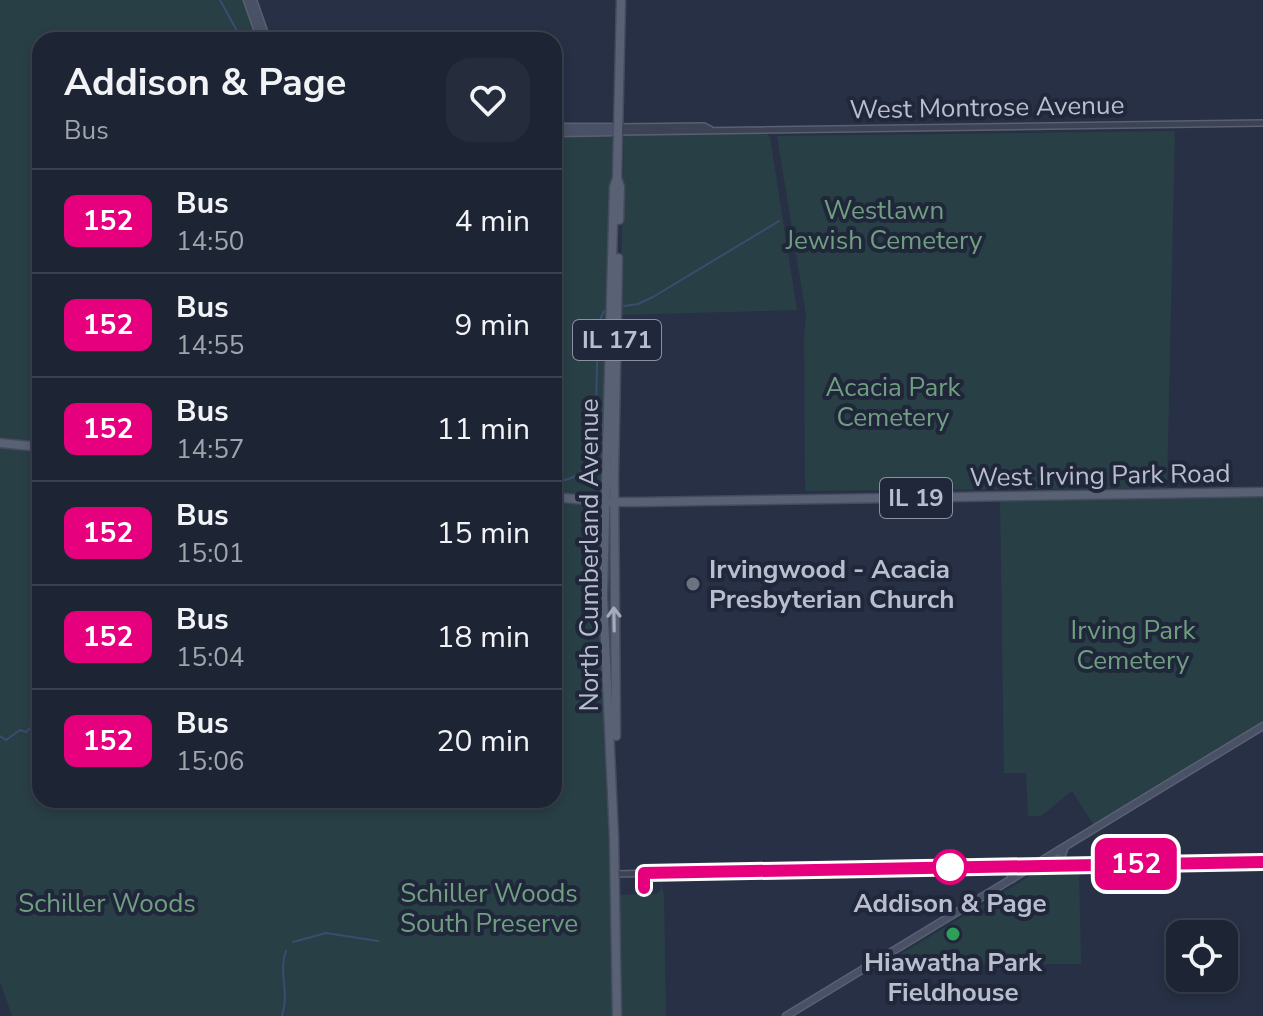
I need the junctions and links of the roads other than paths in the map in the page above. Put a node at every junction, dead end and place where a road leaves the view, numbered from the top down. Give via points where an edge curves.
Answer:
1 (250, 0) edge
2 (621, 0) edge
3 (259, 32) edge
4 (264, 32) edge
5 (1263, 123) edge
6 (562, 130) edge
7 (618, 130) junction
8 (0, 443) edge
9 (32, 446) edge
10 (1263, 492) edge
11 (562, 498) edge
12 (610, 502) junction
13 (1263, 726) edge
14 (1064, 849) junction
15 (1263, 862) edge
16 (1038, 865) junction
17 (1065, 865) junction
18 (1003, 866) junction
19 (614, 874) junction
20 (1012, 879) junction
21 (617, 1016) edge
22 (786, 1016) edge

1 - 3 main road
1 - 4 main road
2 - 7 main road, North Cumberland Avenue / IL 171
5 - 7 street, West Montrose Avenue
6 - 7 main road, West Montrose Avenue
7 - 12 main road, North Cumberland Avenue / IL 171 via 609,336
8 - 9 main road
10 - 12 main road, West Irving Park Road / IL 19
11 - 12 main road, West Irving Park Road / IL 19
12 - 19 main road, North Cumberland Avenue / IL 171
13 - 14 main road
14 - 16 main road
14 - 17 main road
15 - 17 street
16 - 17 street
16 - 18 street
16 - 20 main road
18 - 19 street
18 - 20 main road
19 - 21 main road, North Cumberland Avenue / IL 171
20 - 22 main road

